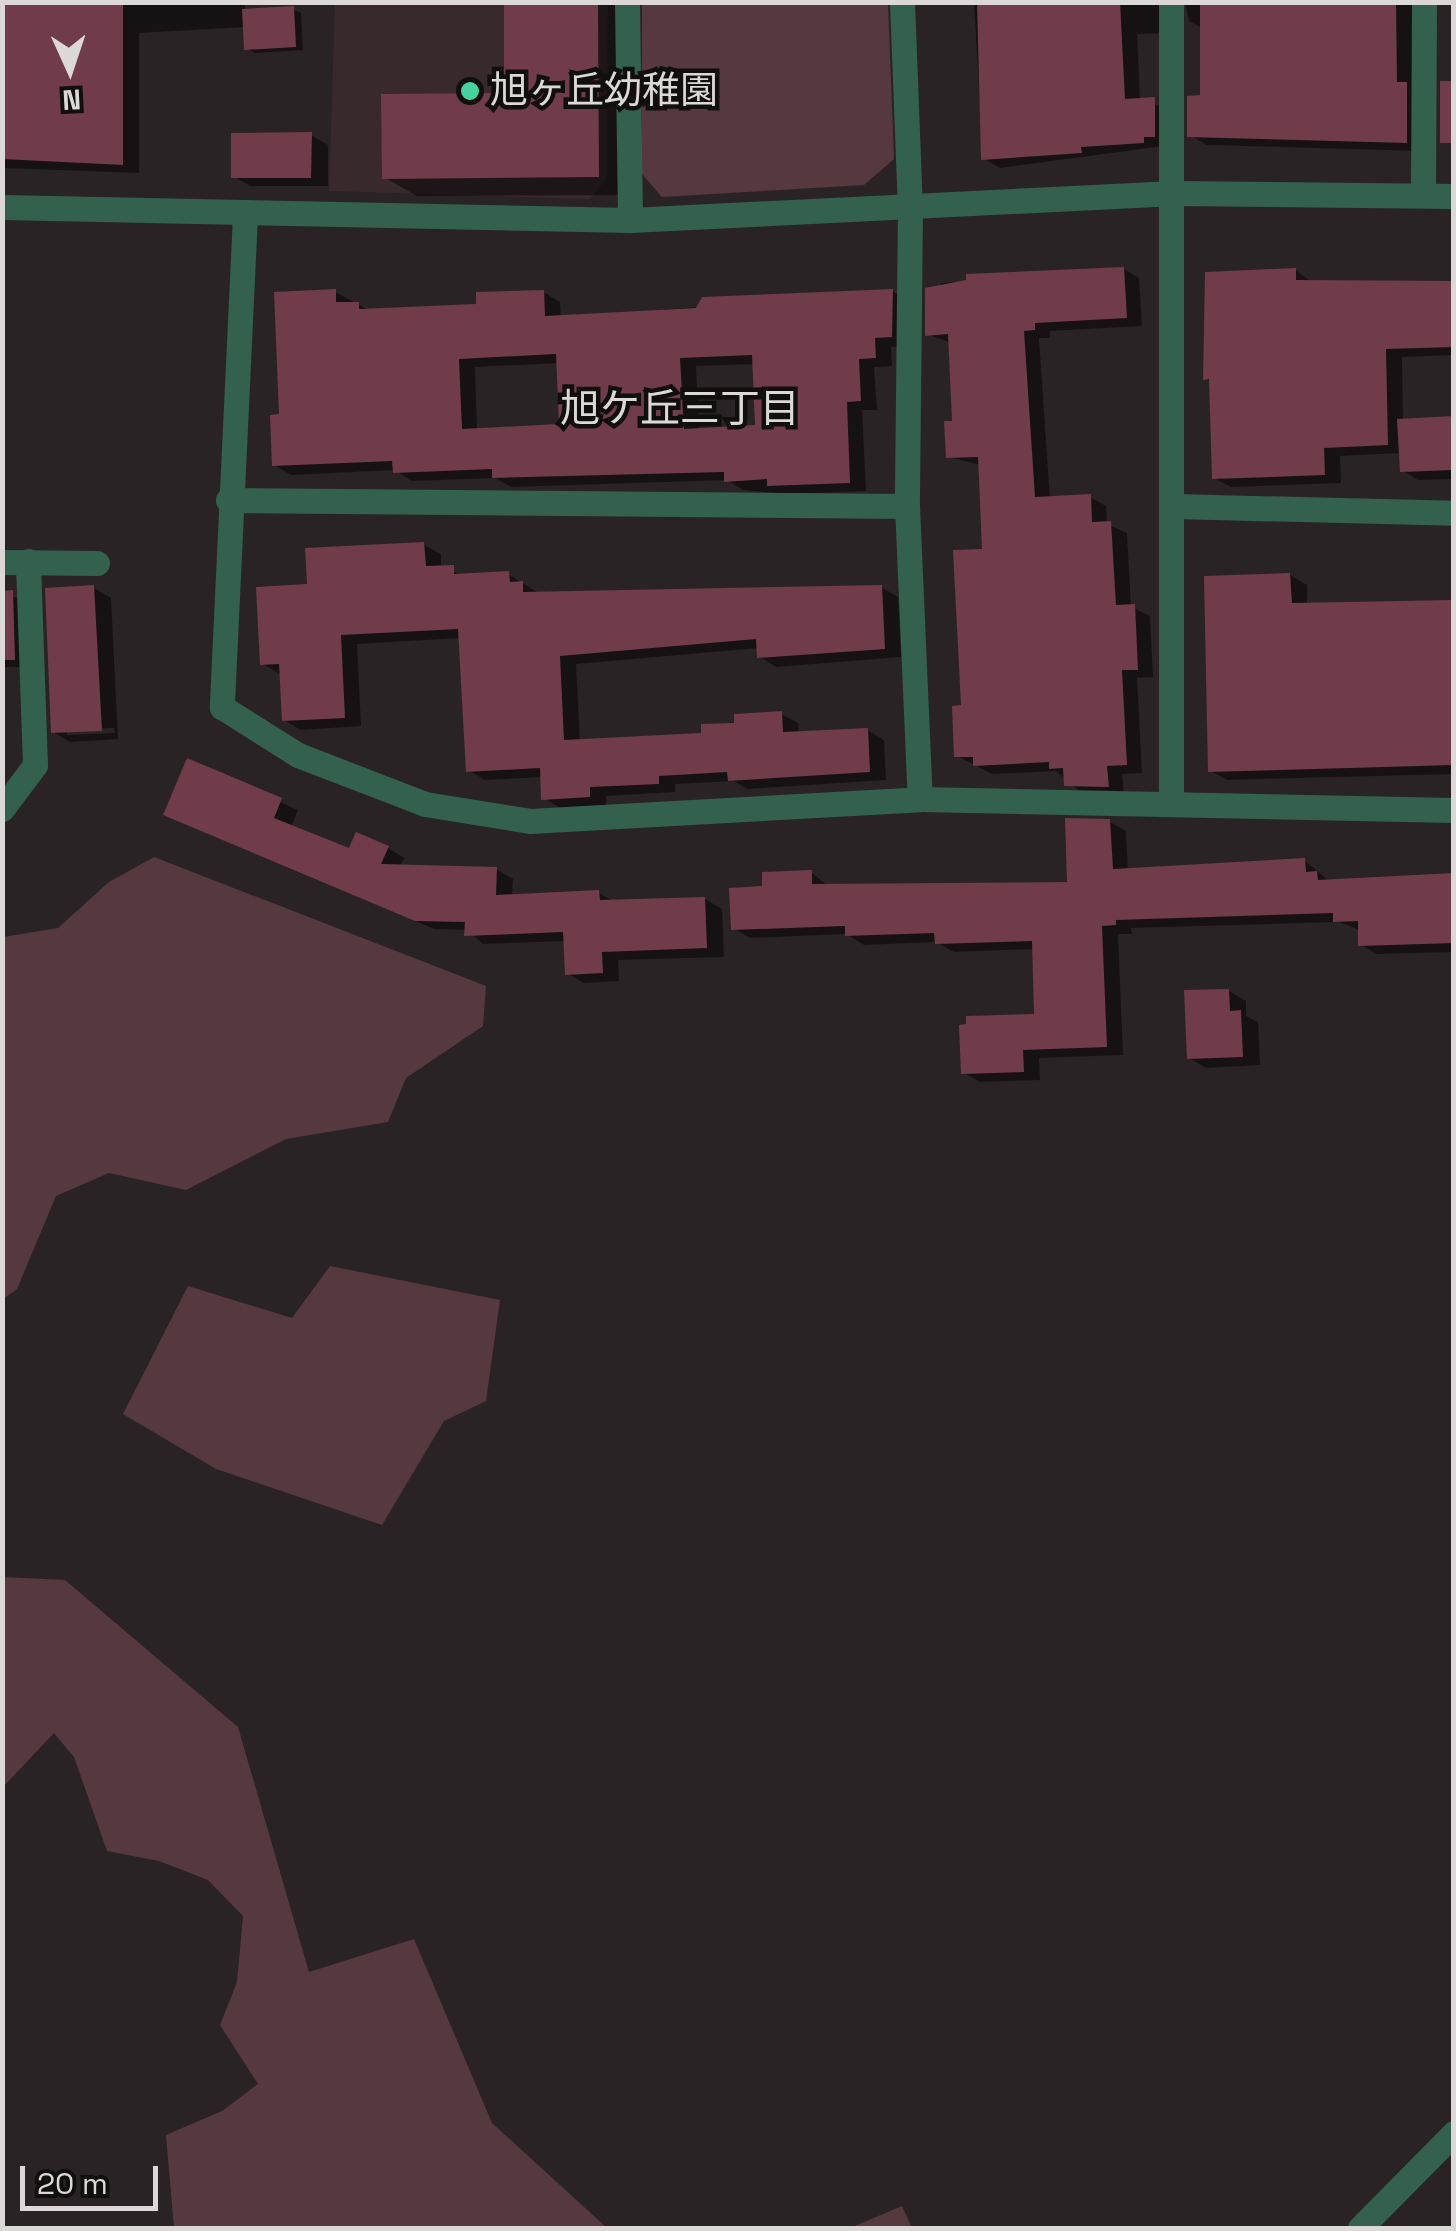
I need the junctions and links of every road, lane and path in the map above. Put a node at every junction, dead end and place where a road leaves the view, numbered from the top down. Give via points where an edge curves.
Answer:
1 (627, 2) edge
2 (902, 2) edge
3 (1171, 2) edge
4 (1424, 2) edge
5 (1174, 193) junction
6 (1423, 194) junction
7 (1454, 196) edge
8 (910, 206) junction
9 (2, 207) edge
10 (245, 215) junction
11 (630, 220) junction
12 (228, 500) junction
13 (907, 506) junction
14 (1174, 506) junction
15 (1454, 513) edge
16 (15, 562) edge
17 (96, 563) dead end
18 (920, 799) junction
19 (1171, 799) junction
20 (2, 809) edge
21 (1454, 810) edge
22 (1454, 2132) edge
23 (1360, 2228) edge

1 - 11 street
2 - 8 street
3 - 5 street
4 - 6 street
5 - 6 street
5 - 8 street
5 - 14 street
6 - 7 street
8 - 11 street
8 - 13 street
9 - 10 street
10 - 11 street
10 - 12 street
12 - 13 street
12 - 18 street via 222,707 298,756 425,804 530,821
13 - 18 street
14 - 15 street
14 - 19 street
16 - 17 street
16 - 20 street via 35,764
18 - 19 street
19 - 21 street
22 - 23 street

